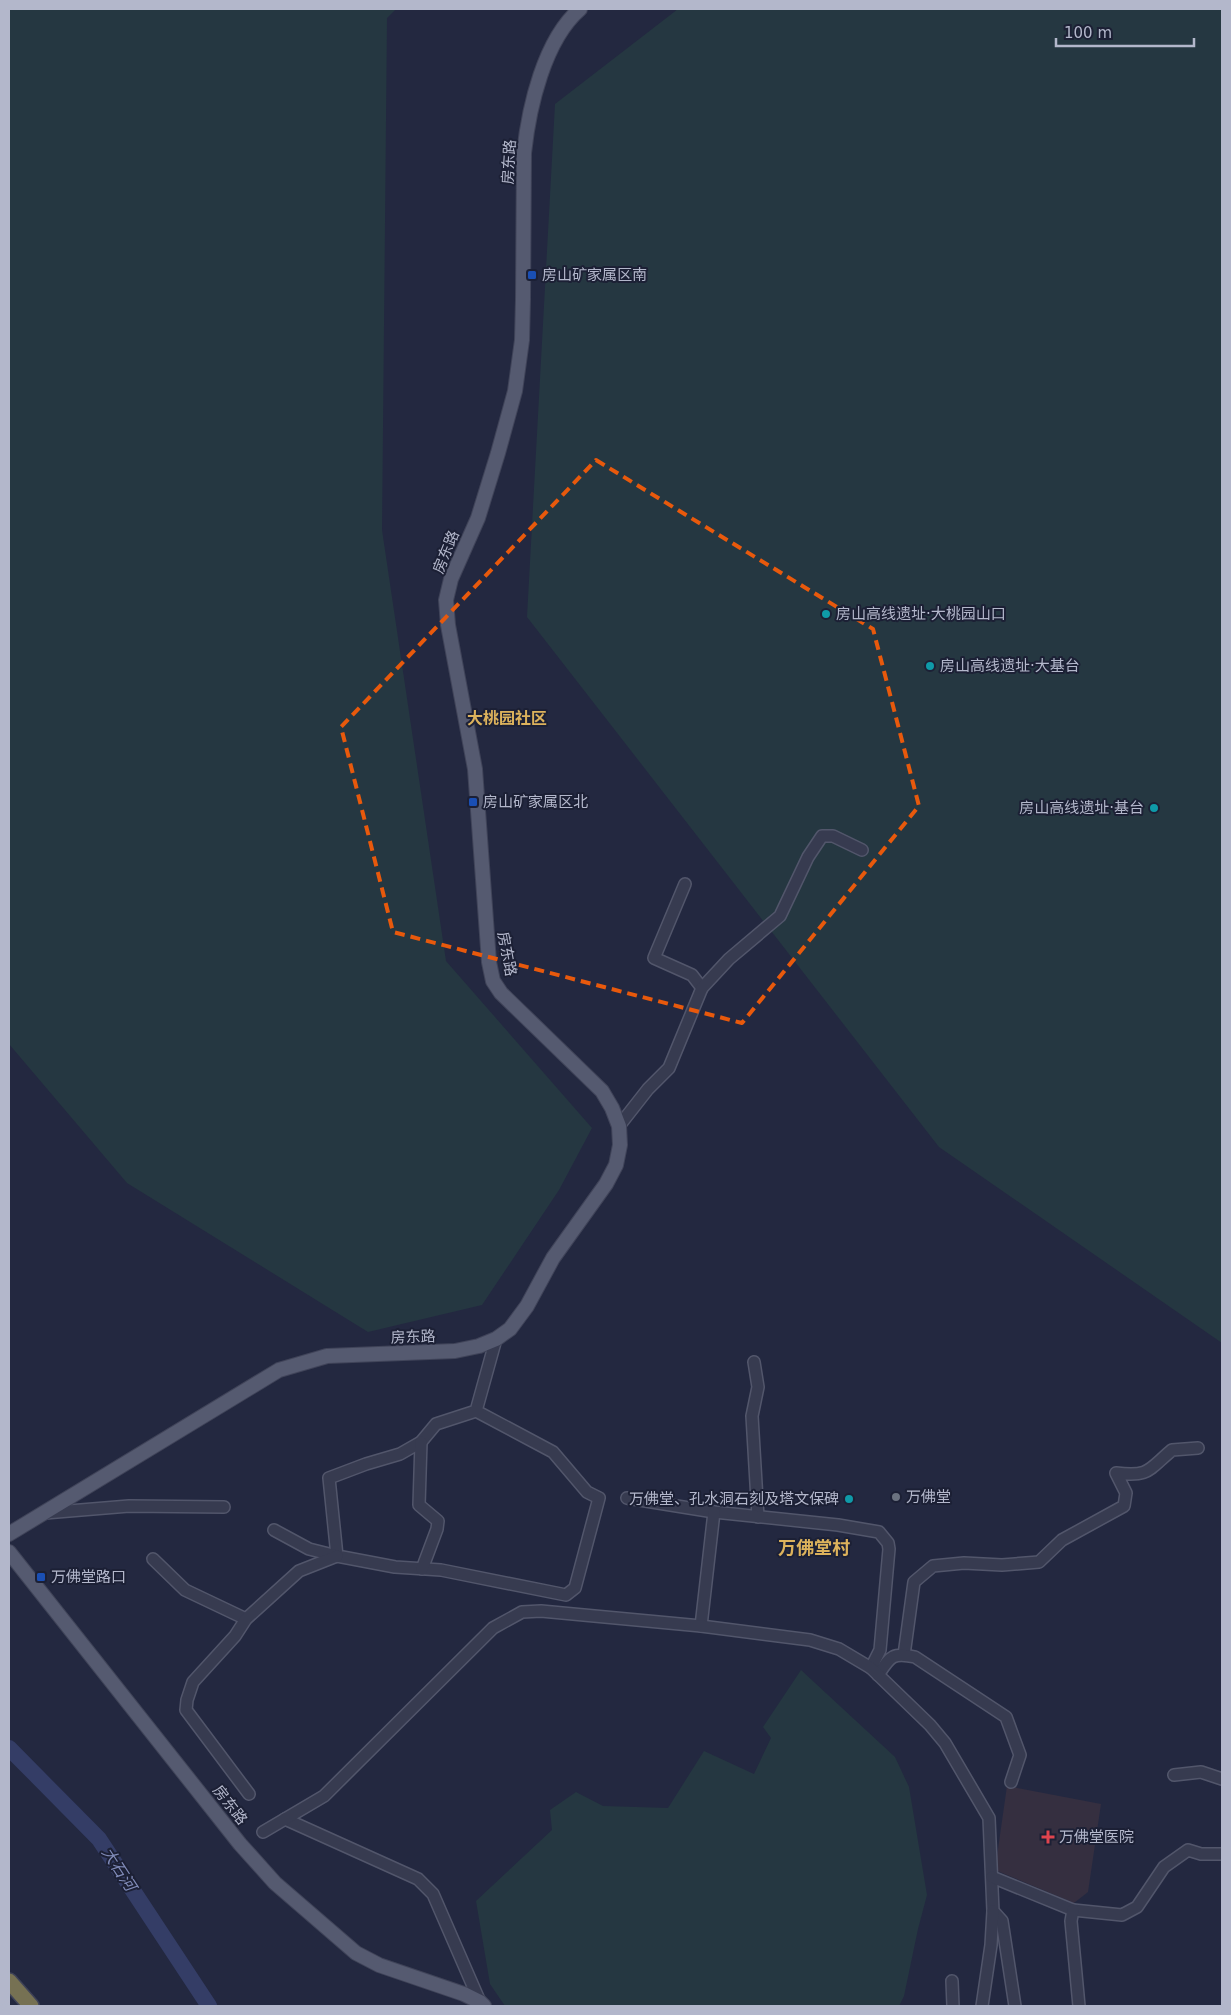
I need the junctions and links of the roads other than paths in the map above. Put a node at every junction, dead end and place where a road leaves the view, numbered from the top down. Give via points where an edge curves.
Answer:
1 (580, 9) edge
2 (862, 850) dead end
3 (685, 884) dead end
4 (702, 988) junction
5 (619, 1126) junction
6 (496, 1339) junction
7 (754, 1362) dead end
8 (476, 1412) junction
9 (421, 1442) junction
10 (1198, 1448) dead end
11 (627, 1498) dead end
12 (224, 1507) dead end
13 (714, 1512) junction
14 (43, 1513) junction
15 (758, 1516) junction
16 (274, 1530) dead end
17 (9, 1534) edge
18 (9, 1552) edge
19 (337, 1556) junction
20 (153, 1559) dead end
21 (422, 1569) junction
22 (246, 1619) junction
23 (700, 1626) junction
24 (904, 1655) junction
25 (875, 1672) junction
26 (1174, 1776) dead end
27 (1222, 1779) edge
28 (1011, 1782) dead end
29 (249, 1794) dead end
30 (285, 1819) junction
31 (263, 1832) dead end
32 (1222, 1854) edge
33 (992, 1877) junction
34 (1073, 1910) junction
35 (993, 1911) junction
36 (9, 1981) edge
37 (952, 1981) dead end
38 (482, 2004) edge
39 (31, 2006) edge
40 (953, 2006) edge
41 (982, 2006) edge
42 (1015, 2006) edge
43 (1079, 2006) edge

1 - 5 main road, 房东路 via 549,56 527,123 522,332 515,391 478,518 451,579 446,600 449,634 475,769 487,947 493,981 501,993 602,1091
2 - 4 street via 833,836 822,836 808,857 780,916 729,959
3 - 4 street via 654,958 692,975
4 - 5 street via 669,1068
5 - 6 main road, 房东路 via 616,1165 606,1184 553,1258 527,1306 510,1329
6 - 8 street
6 - 14 main road, 房东路 via 455,1351 327,1356 279,1370
7 - 15 street via 758,1387 752,1416
8 - 9 street via 436,1424
8 - 21 street via 553,1452 587,1492 599,1498 576,1588 566,1595
9 - 19 street via 400,1454 329,1478
9 - 21 street via 419,1505 438,1521
10 - 24 street via 1172,1450 1148,1472 1116,1473 1126,1493 1124,1506 1062,1540 1039,1562 933,1566 914,1582
11 - 13 street
12 - 14 street via 129,1506
13 - 15 street
13 - 23 street
14 - 17 main road, 房东路
15 - 25 street via 870,1529 884,1537 889,1549
16 - 19 street via 309,1549
18 - 38 main road, 房东路 via 240,1844 275,1883 356,1953 379,1965 448,1987
19 - 21 street
19 - 22 street via 299,1571
20 - 22 street via 185,1590
22 - 29 street via 235,1636 192,1682 186,1710
23 - 25 street via 810,1640 839,1649
23 - 30 street via 541,1610 522,1612 493,1628 324,1796
24 - 25 street via 890,1658
24 - 28 street via 924,1662 1006,1717 1020,1755
25 - 33 street via 930,1725 977,1794 990,1818
26 - 27 street via 1201,1772
30 - 31 street
30 - 38 street via 418,1878 433,1894
32 - 34 street via 1188,1850 1164,1867 1137,1907 1122,1915
33 - 34 street
33 - 35 street
34 - 43 street via 1071,1921
35 - 41 street
35 - 42 street via 1002,1921
36 - 39 highway
37 - 40 street

